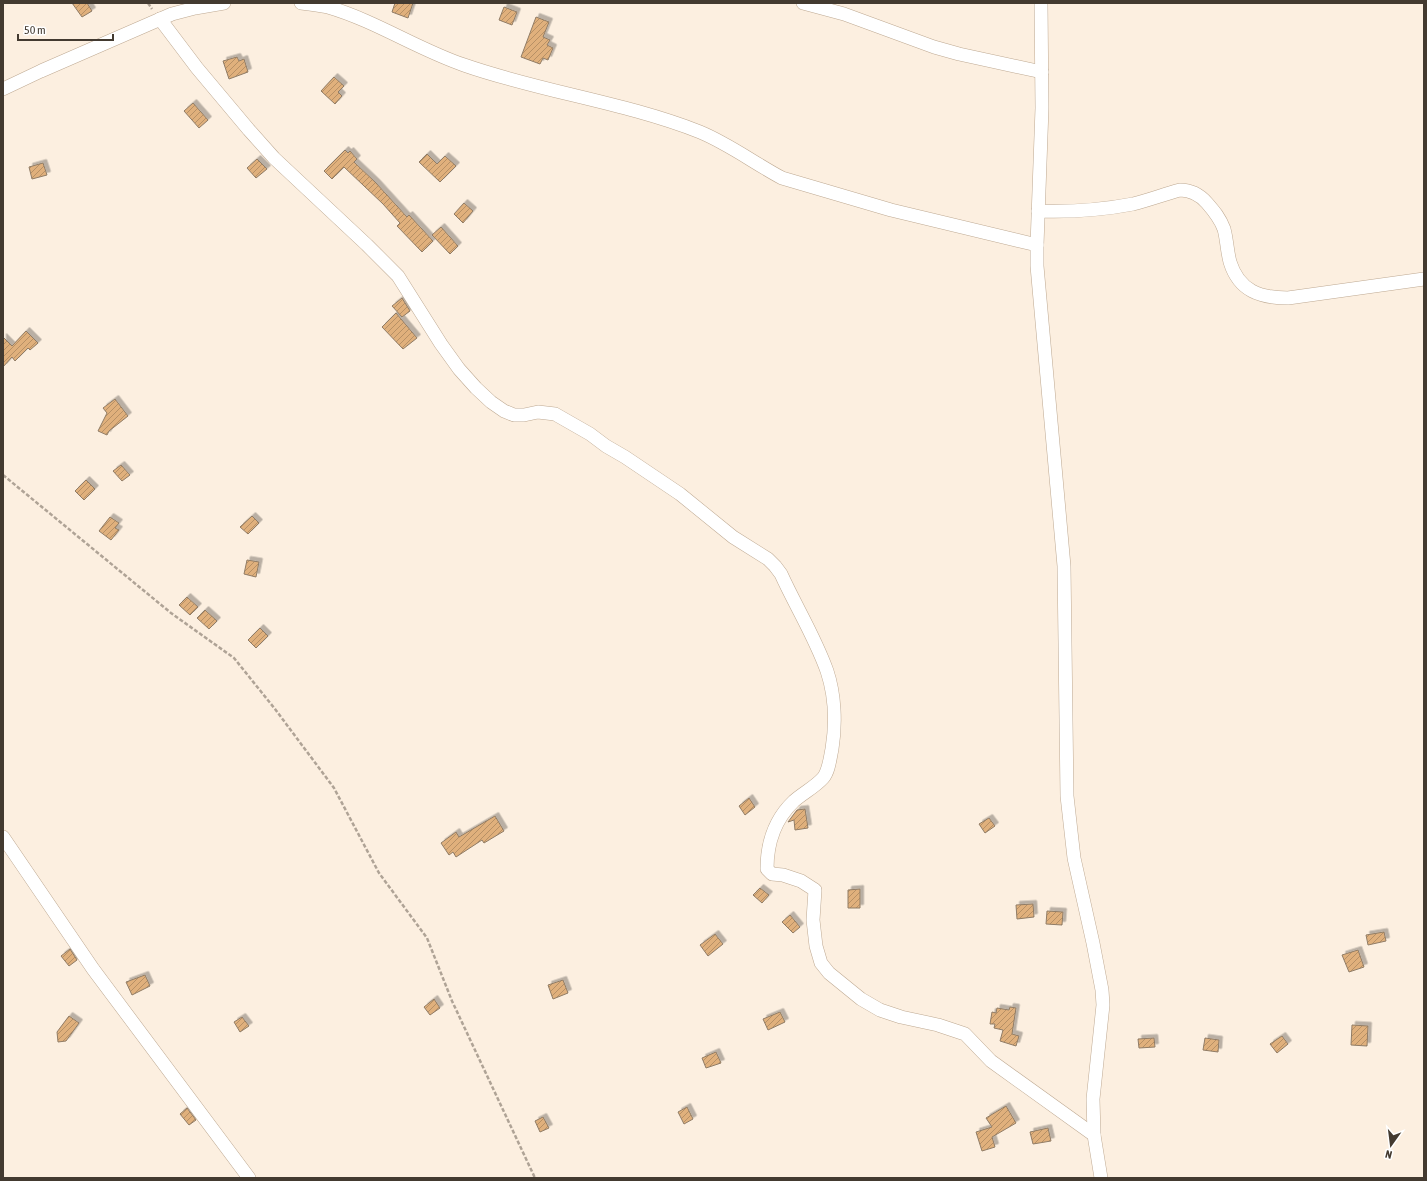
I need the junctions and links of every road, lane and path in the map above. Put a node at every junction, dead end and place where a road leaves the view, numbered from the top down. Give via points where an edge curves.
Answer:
1 (224, 3) edge
2 (301, 3) edge
3 (804, 3) edge
4 (1041, 3) edge
5 (160, 19) junction
6 (1042, 72) junction
7 (3, 89) edge
8 (1038, 211) junction
9 (1036, 245) junction
10 (1424, 279) edge
11 (3, 475) edge
12 (3, 837) edge
13 (1094, 1135) junction
14 (249, 1178) edge
15 (535, 1178) edge
16 (1101, 1178) edge

1 - 5 street
2 - 9 street via 326,7 367,21 463,65 611,104 702,133 782,178 891,210
3 - 6 street via 844,14 934,47
4 - 6 street
5 - 7 street
5 - 13 street via 197,68 274,158 398,276 459,369 491,402 514,415 524,416 538,412 555,414 680,494 733,537 775,566 827,671 834,720 825,775 795,801 777,822 768,852 768,872 795,878 815,890 813,920 818,957 824,968 843,986 886,1013 965,1034 991,1061
6 - 8 street
8 - 9 street
8 - 10 street via 1110,208 1187,190 1197,194 1216,213 1224,228 1230,262 1238,279 1242,285 1254,292 1288,298
9 - 13 street via 1064,566 1066,796 1074,858 1104,1005 1093,1100
11 - 15 path via 171,613 234,658 275,709 334,788 379,873 427,938 452,1001
12 - 14 street via 93,969
13 - 16 street

